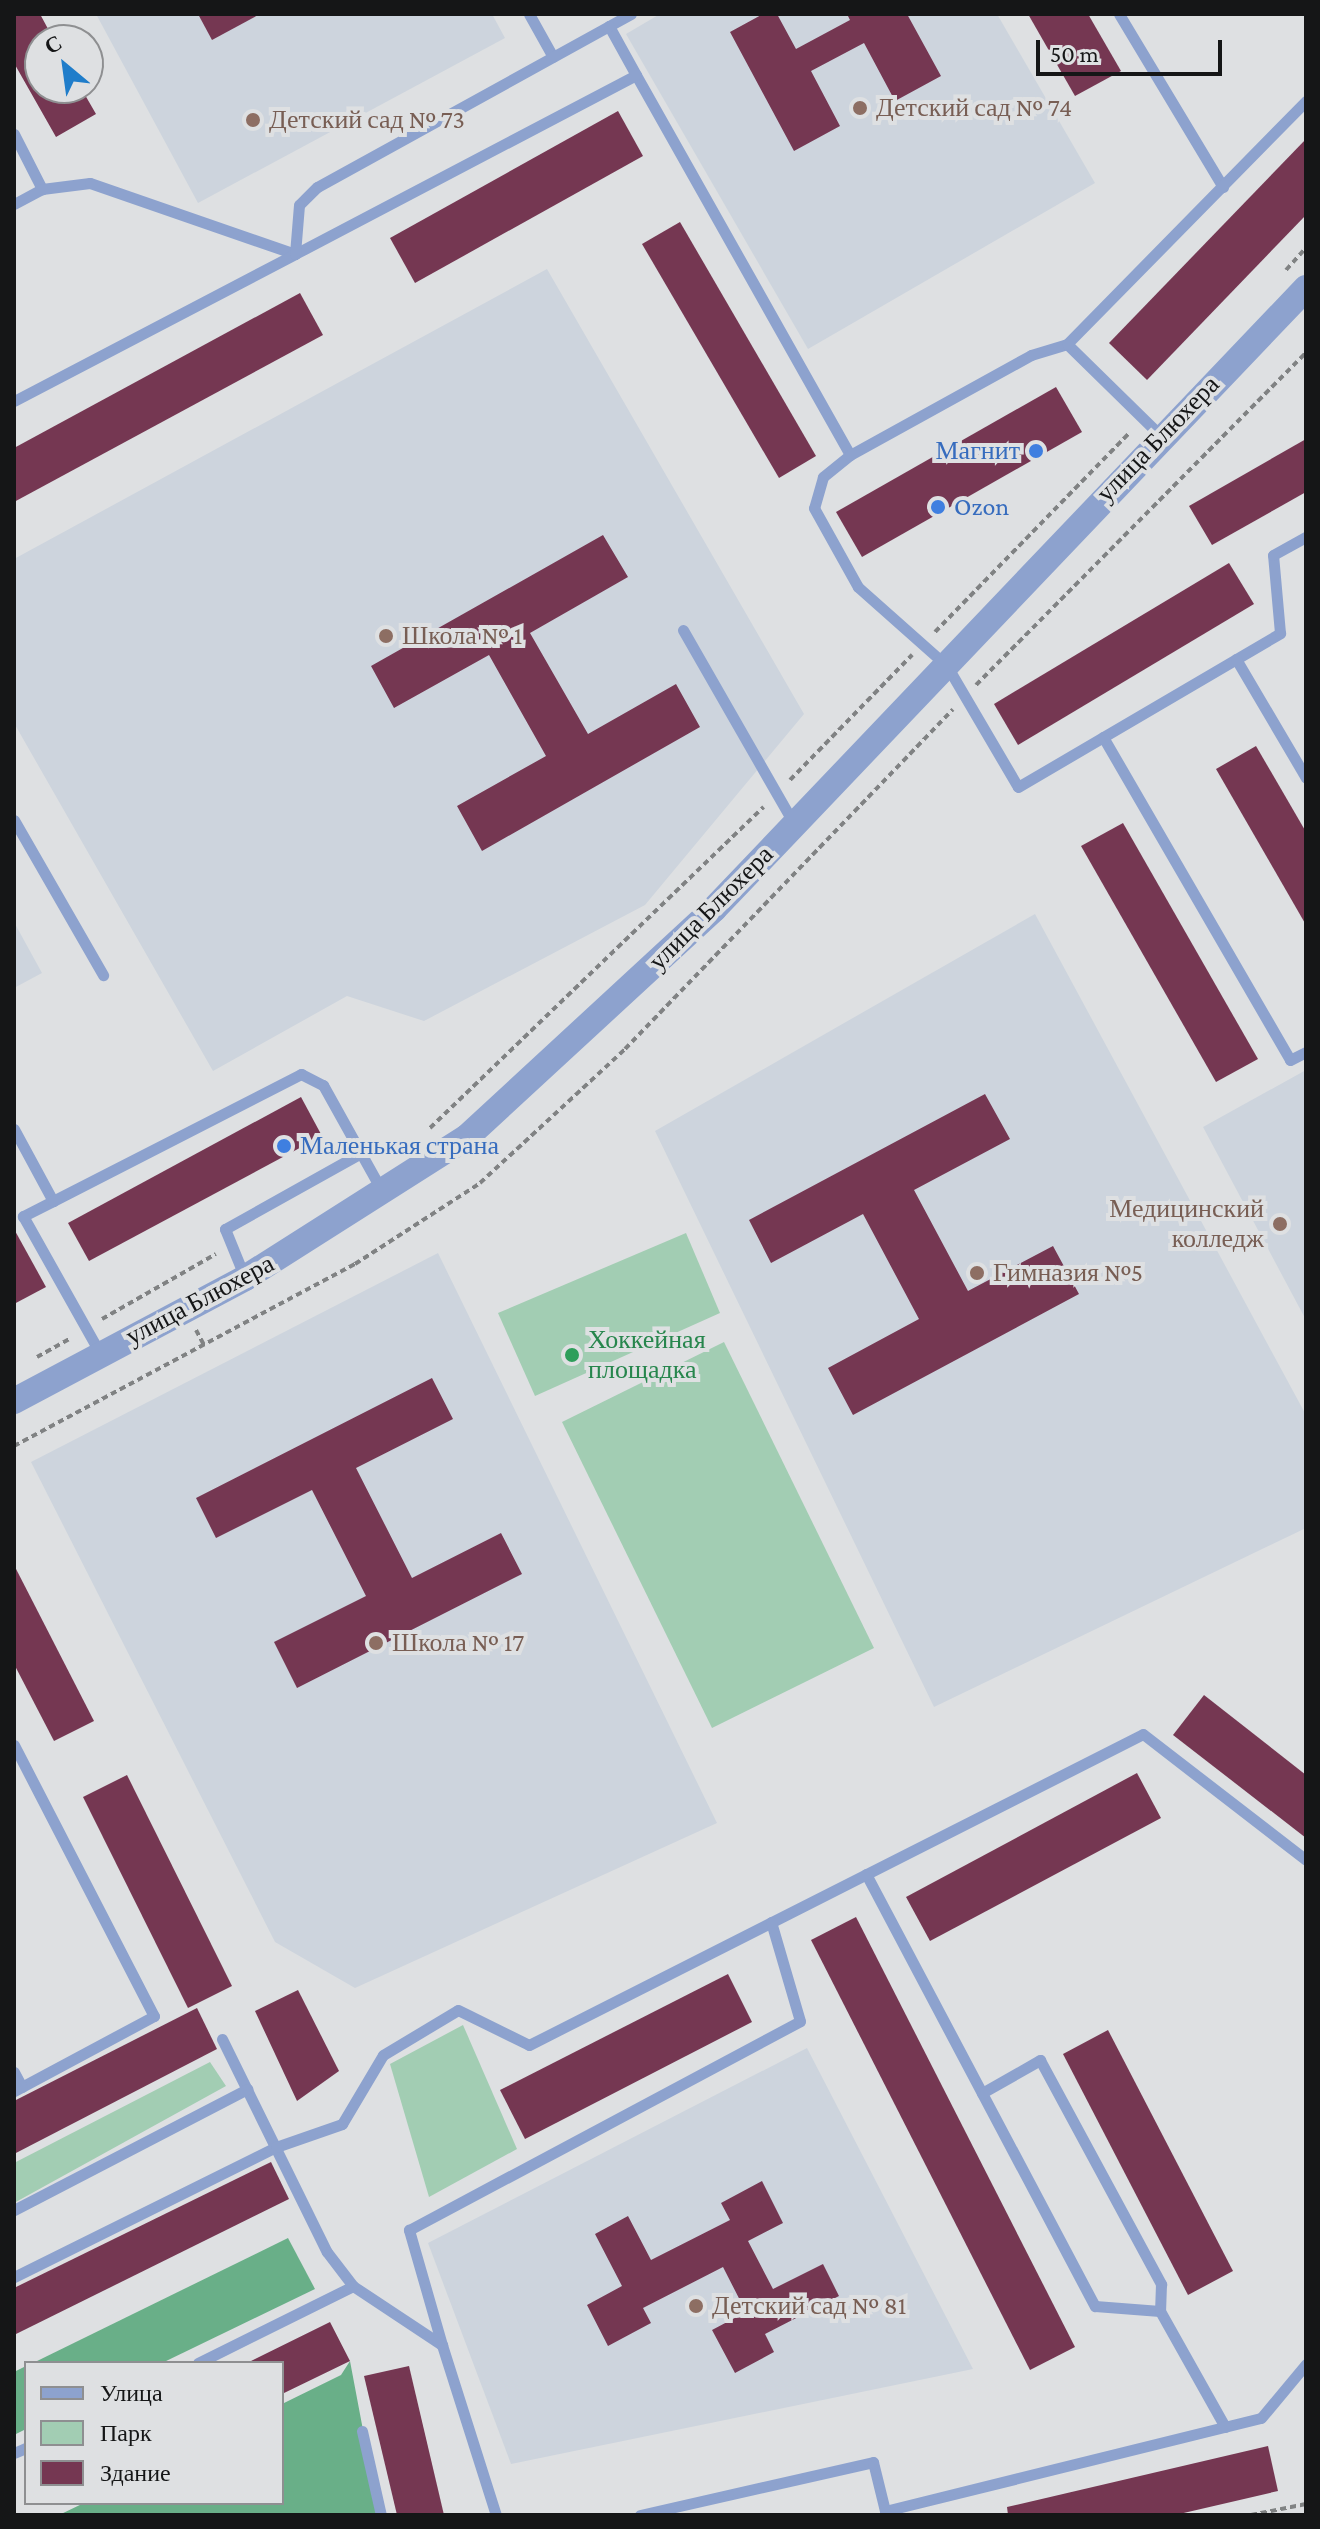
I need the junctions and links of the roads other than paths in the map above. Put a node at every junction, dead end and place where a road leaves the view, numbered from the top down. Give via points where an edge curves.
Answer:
1 (529, 14) edge
2 (631, 14) edge
3 (1119, 14) edge
4 (609, 26) junction
5 (553, 57) junction
6 (636, 75) junction
7 (1306, 101) edge
8 (14, 134) edge
9 (1223, 187) junction
10 (42, 189) junction
11 (14, 204) edge
12 (295, 254) junction
13 (1306, 288) edge
14 (1067, 344) junction
15 (14, 401) edge
16 (1152, 427) junction
17 (850, 455) junction
18 (1306, 537) edge
19 (683, 630) dead end
20 (1236, 659) junction
21 (947, 666) junction
22 (1103, 737) junction
23 (1306, 778) edge
24 (14, 820) edge
25 (794, 825) junction
26 (103, 975) dead end
27 (1306, 1052) edge
28 (14, 1129) edge
29 (361, 1153) junction
30 (384, 1195) junction
31 (53, 1201) junction
32 (18, 1219) edge
33 (245, 1278) junction
34 (100, 1353) junction
35 (14, 1401) edge
36 (14, 1745) edge
37 (1306, 1860) edge
38 (866, 1874) junction
39 (771, 1922) junction
40 (222, 2039) dead end
41 (14, 2072) edge
42 (18, 2089) edge
43 (247, 2089) junction
44 (982, 2093) junction
45 (276, 2147) junction
46 (14, 2210) edge
47 (14, 2277) edge
48 (353, 2286) junction
49 (1160, 2311) junction
50 (442, 2345) junction
51 (202, 2361) edge
52 (1306, 2364) edge
53 (1225, 2427) junction
54 (362, 2431) dead end
55 (886, 2513) edge
56 (381, 2515) edge
57 (496, 2515) edge
58 (640, 2515) edge

1 - 5 lane
2 - 4 lane
3 - 9 lane
4 - 5 lane
4 - 6 lane
5 - 12 lane via 306,195 299,205
6 - 12 lane
6 - 17 lane
7 - 9 lane
8 - 10 lane
9 - 14 lane
10 - 11 lane
10 - 12 lane via 90,183
12 - 15 lane
13 - 16 street, улица Блюхера
14 - 16 lane
14 - 17 lane via 1031,355
16 - 21 street, улица Блюхера
17 - 21 lane via 823,477 814,508 858,587
18 - 20 lane via 1273,555 1280,633
19 - 25 lane
20 - 22 lane
20 - 23 lane
21 - 22 lane via 1018,787
21 - 25 street, улица Блюхера
22 - 27 lane via 1290,1060
24 - 26 lane
25 - 30 street, улица Блюхера via 593,1025 467,1137
28 - 31 lane
29 - 30 lane
29 - 31 lane via 323,1085 301,1074
29 - 33 lane via 225,1229 228,1247
30 - 33 street, улица Блюхера
31 - 32 lane
32 - 34 lane
33 - 34 street, улица Блюхера
34 - 35 street, улица Блюхера
36 - 42 lane via 154,2016
37 - 38 lane via 1143,1734
38 - 39 lane
38 - 44 lane
39 - 45 lane via 529,2045 458,2010 383,2055 342,2124
39 - 50 lane via 800,2021 409,2230
40 - 43 lane
41 - 42 lane
43 - 45 lane
43 - 46 lane
44 - 49 lane via 1095,2306
44 - 49 lane via 1040,2060 1161,2284
45 - 47 lane
45 - 48 lane
48 - 50 lane
48 - 51 lane
49 - 53 lane
50 - 57 lane
52 - 53 lane via 1261,2418
53 - 55 lane
54 - 56 lane
55 - 58 lane via 873,2462

